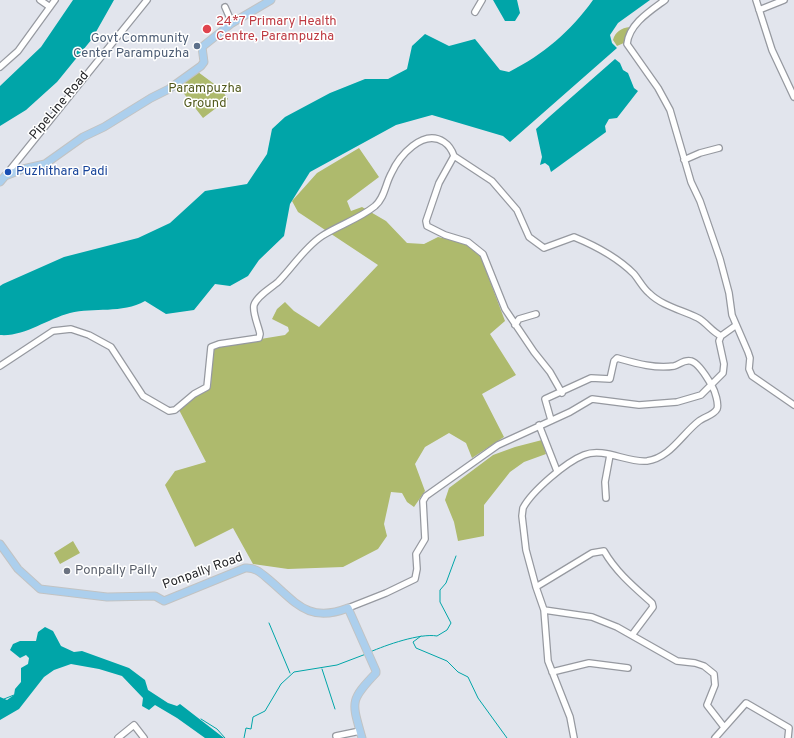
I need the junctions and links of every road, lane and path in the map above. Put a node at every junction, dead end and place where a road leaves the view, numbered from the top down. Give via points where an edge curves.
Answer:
1 (40, 0) edge
2 (56, 0) edge
3 (147, 0) edge
4 (271, 0) edge
5 (482, 0) edge
6 (665, 0) edge
7 (756, 0) edge
8 (784, 0) edge
9 (50, 7) junction
10 (225, 7) dead end
11 (759, 10) junction
12 (475, 12) dead end
13 (232, 23) junction
14 (0, 67) edge
15 (794, 97) edge
16 (719, 148) dead end
17 (454, 156) junction
18 (684, 160) junction
19 (2, 179) edge
20 (536, 314) dead end
21 (515, 325) junction
22 (735, 326) junction
23 (721, 336) junction
24 (0, 366) edge
25 (712, 386) junction
26 (562, 393) junction
27 (794, 405) edge
28 (551, 420) junction
29 (539, 425) junction
30 (610, 455) junction
31 (557, 471) junction
32 (606, 498) dead end
33 (0, 544) edge
34 (536, 587) junction
35 (348, 608) junction
36 (544, 610) junction
37 (632, 635) junction
38 (628, 668) dead end
39 (552, 672) junction
40 (724, 728) junction
41 (361, 734) edge
42 (336, 736) dead end
43 (118, 738) edge
44 (144, 738) edge
45 (574, 738) edge
46 (715, 738) edge
47 (788, 738) edge

1 - 9 street
2 - 9 street
3 - 19 street, PipeLine Road
4 - 13 main road
5 - 12 street
6 - 18 street via 634,27 627,44 670,110
7 - 11 street
8 - 11 street
9 - 14 street via 18,51
10 - 13 street
11 - 15 street via 772,50
13 - 19 main road via 202,47 204,62 201,66 169,89 82,137 45,164 23,169
16 - 18 street
17 - 21 street via 439,183 426,221 427,226 445,236 468,242 483,254 501,303
17 - 23 street via 492,181 514,206 529,236 539,246 544,248 574,237 598,248 634,274 648,293 659,301 698,318 712,332
17 - 24 street via 447,144 432,137 416,144 394,168 376,205 321,236 281,279 256,301 253,307 259,338 219,344 211,348 207,387 175,410 168,411 143,396 110,347 89,335 71,329 53,331
18 - 22 street via 720,259
20 - 21 street via 519,319
21 - 26 street via 550,372
22 - 23 street
22 - 27 street via 748,352 752,376
23 - 25 street via 719,341 724,364 723,373
25 - 26 street via 699,366 692,361 687,360 675,366 655,366 617,358 610,379 591,378
25 - 28 street via 701,395 660,404 618,404 592,399
25 - 30 street via 717,409 699,421 665,454 647,461
26 - 28 street via 546,399
28 - 29 street
29 - 31 street
29 - 35 street via 498,445 426,496 423,501 425,539 416,554 415,579
30 - 31 street via 583,455
30 - 32 street via 605,482
31 - 34 street via 525,505 522,512 526,550
33 - 35 main road, Ponpally Road via 26,578 40,589 52,592 107,597 155,596 164,601 252,567 311,613 335,613
34 - 36 street
34 - 37 street via 592,553 604,551 624,578 652,603 653,607
35 - 41 main road via 376,673 358,694 354,703
36 - 37 street via 592,618
36 - 39 street via 548,661
37 - 40 street via 678,661 704,666 714,674 715,685 706,705
38 - 39 street via 589,663
39 - 45 street via 570,717
40 - 46 street
40 - 47 street via 746,703 789,728
41 - 42 street
43 - 44 street via 134,725

